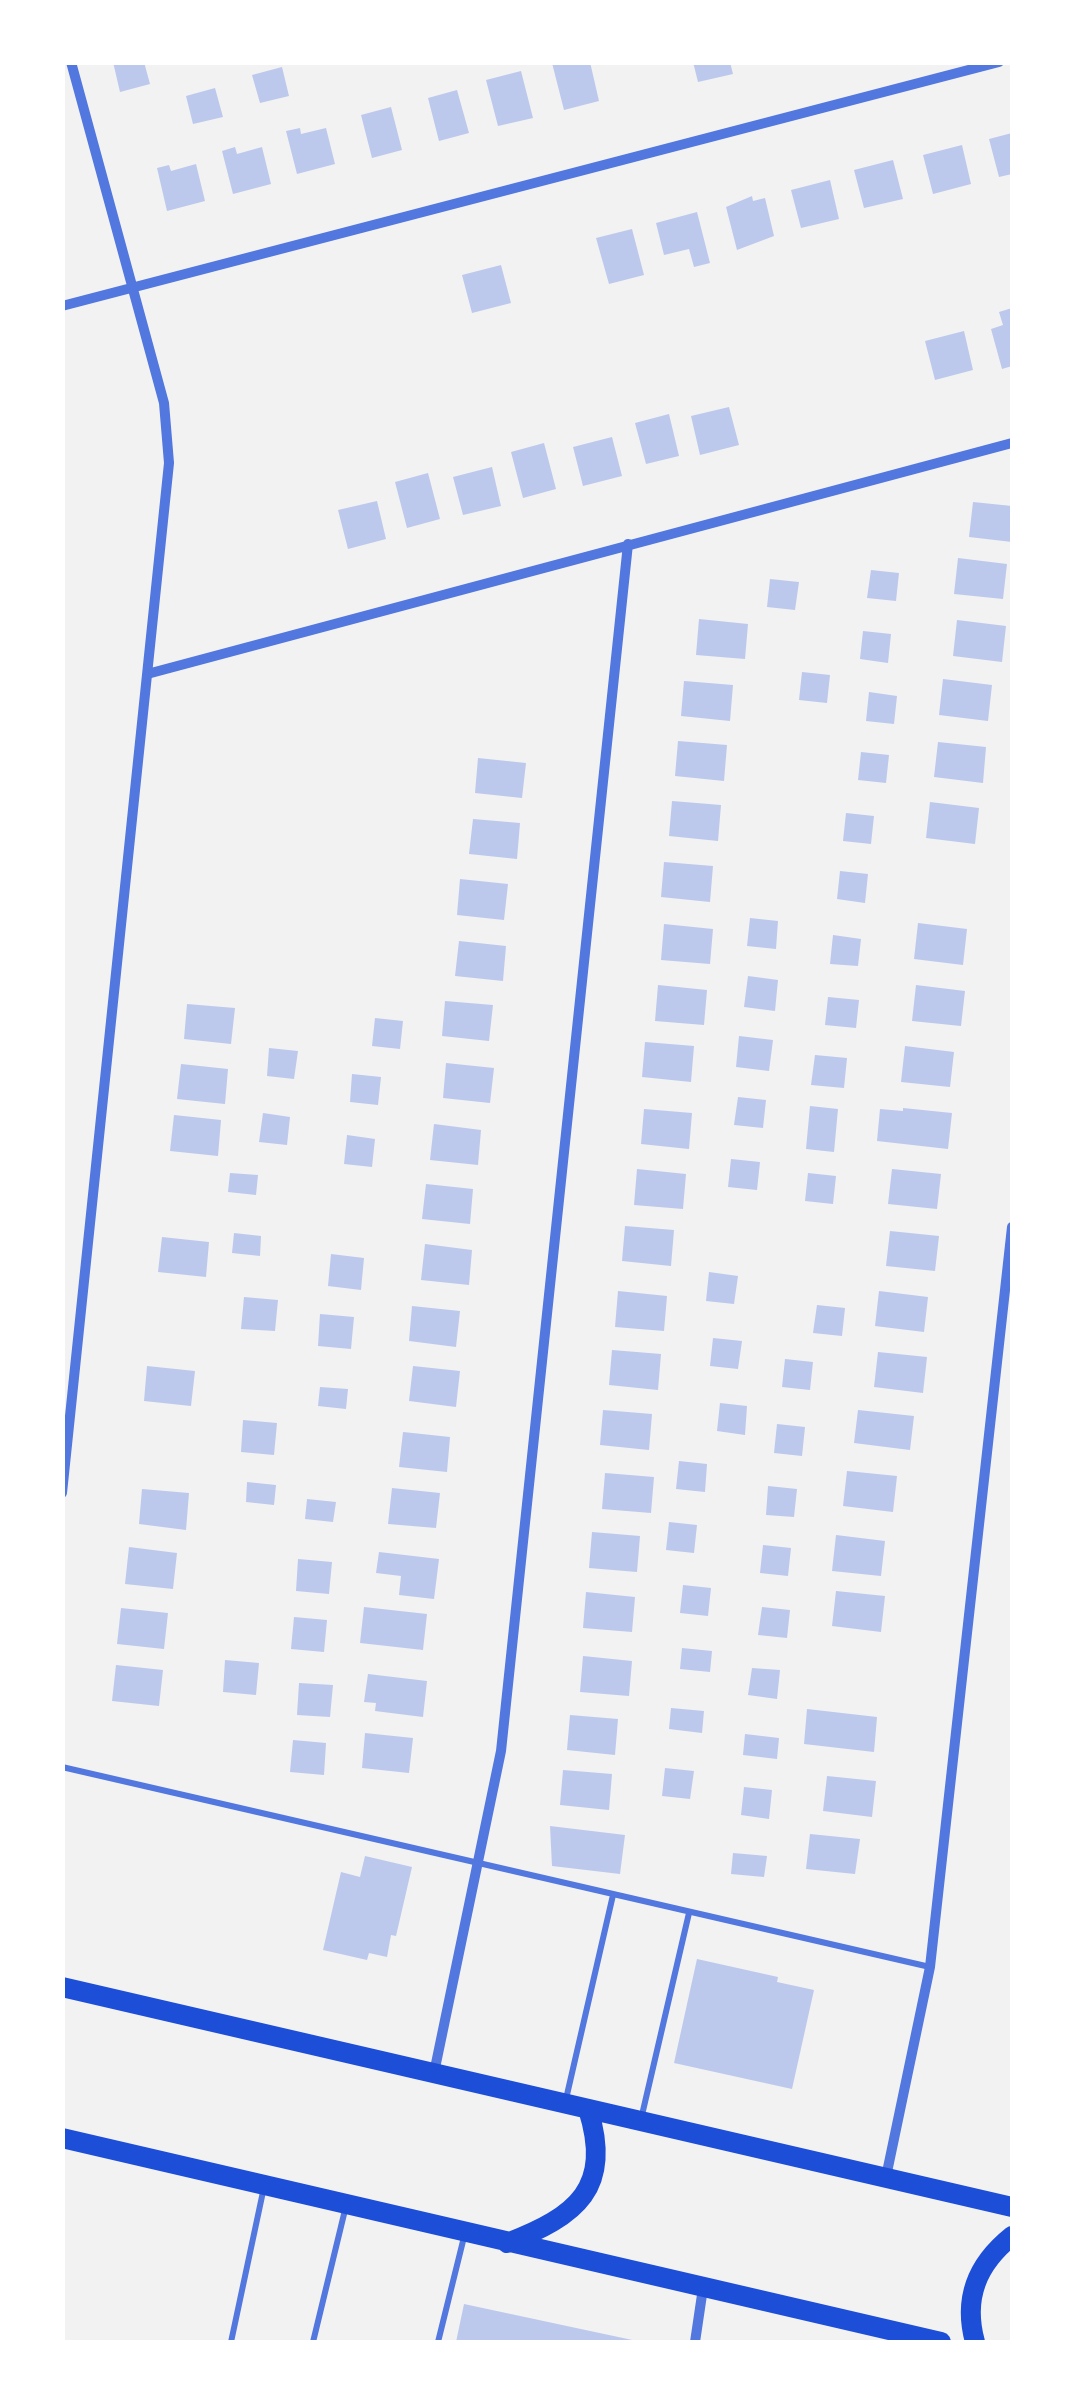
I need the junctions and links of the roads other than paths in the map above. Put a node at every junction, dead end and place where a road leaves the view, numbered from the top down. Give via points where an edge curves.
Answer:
1 (71, 62) edge
2 (1000, 62) edge
3 (130, 287) junction
4 (62, 306) edge
5 (1012, 443) edge
6 (628, 544) junction
7 (151, 673) junction
8 (1012, 1227) edge
9 (62, 1492) edge
10 (62, 1768) edge
11 (480, 1866) junction
12 (613, 1895) junction
13 (689, 1912) junction
14 (930, 1967) junction
15 (62, 1988) edge
16 (434, 2073) junction
17 (564, 2103) junction
18 (588, 2109) junction
19 (641, 2121) junction
20 (62, 2138) edge
21 (886, 2177) junction
22 (264, 2185) junction
23 (347, 2204) junction
24 (1012, 2208) edge
25 (465, 2231) junction
26 (1012, 2236) edge
27 (507, 2242) junction
28 (704, 2288) junction
29 (231, 2342) edge
30 (313, 2342) edge
31 (438, 2342) edge
32 (696, 2342) edge
33 (941, 2342) edge
34 (975, 2342) edge

1 - 3 street
2 - 3 street
3 - 4 street
3 - 7 street via 164,403 169,463
5 - 6 street
6 - 7 street
6 - 11 street via 502,1750
7 - 9 street
8 - 14 street
10 - 11 lane
11 - 12 lane
11 - 16 street
12 - 13 lane
12 - 17 lane
13 - 14 lane
13 - 19 lane
14 - 21 street
15 - 16 main road
16 - 17 main road
17 - 18 main road
18 - 19 main road
18 - 27 main road via 597,2148 593,2181 562,2218
19 - 21 main road
20 - 22 main road
21 - 24 main road
22 - 23 main road
22 - 29 lane
23 - 25 main road
23 - 30 lane
25 - 27 main road
25 - 31 lane
26 - 34 main road via 974,2283 969,2304
27 - 28 main road
28 - 32 street
28 - 33 main road

